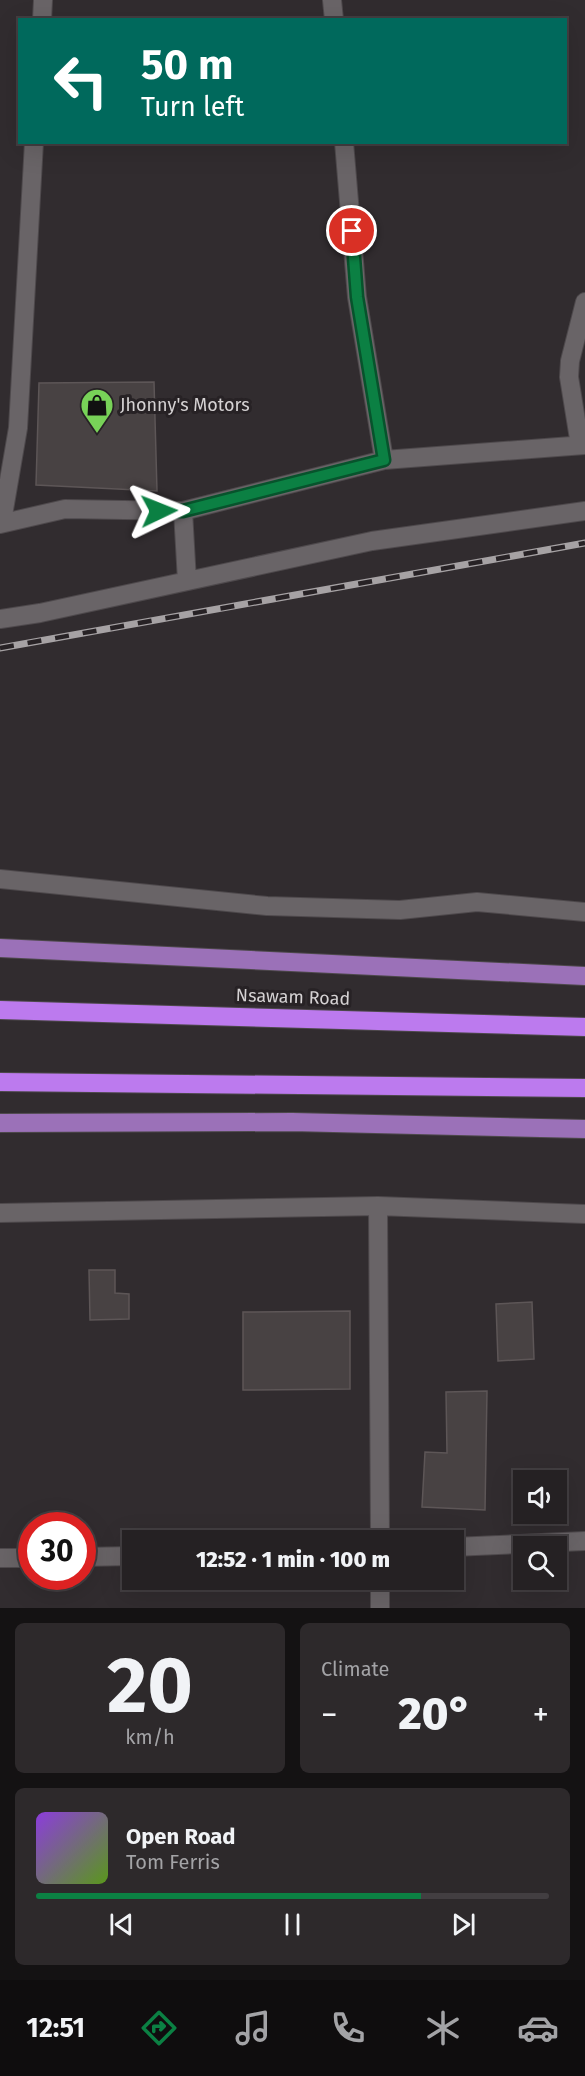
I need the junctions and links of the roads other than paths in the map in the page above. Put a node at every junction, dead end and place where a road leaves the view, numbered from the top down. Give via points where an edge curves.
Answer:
1 (43, 0) edge
2 (332, 0) edge
3 (42, 18) edge
4 (334, 18) edge
5 (34, 144) edge
6 (344, 144) edge
7 (585, 302) edge
8 (583, 445) edge
9 (384, 460) junction
10 (183, 511) junction
11 (585, 511) edge
12 (1, 523) edge
13 (187, 582) junction
14 (0, 619) edge
15 (0, 879) edge
16 (585, 912) edge
17 (0, 948) edge
18 (585, 976) edge
19 (0, 1010) edge
20 (585, 1027) edge
21 (0, 1082) edge
22 (585, 1088) edge
23 (0, 1123) edge
24 (585, 1129) edge
25 (378, 1206) junction
26 (0, 1213) edge
27 (585, 1214) edge
28 (380, 1530) edge
29 (585, 1541) edge
30 (464, 1546) edge
31 (122, 1556) edge
32 (96, 1557) edge
33 (0, 1558) edge
34 (18, 1558) edge
35 (380, 1590) edge
36 (380, 1608) edge

1 - 3 street
2 - 4 street
5 - 12 street via 18,428
6 - 9 street via 357,297
7 - 8 street via 569,376
8 - 9 street
9 - 10 street
10 - 12 street via 65,509
10 - 13 street
11 - 13 street via 372,541
13 - 14 street
15 - 16 street via 267,906 400,910 477,902
17 - 18 main road
19 - 20 highway, Nsawam Road
21 - 22 highway
23 - 24 main road via 292,1122
25 - 26 street
25 - 27 street
25 - 28 street
29 - 30 street
31 - 32 street
33 - 34 street
35 - 36 street

